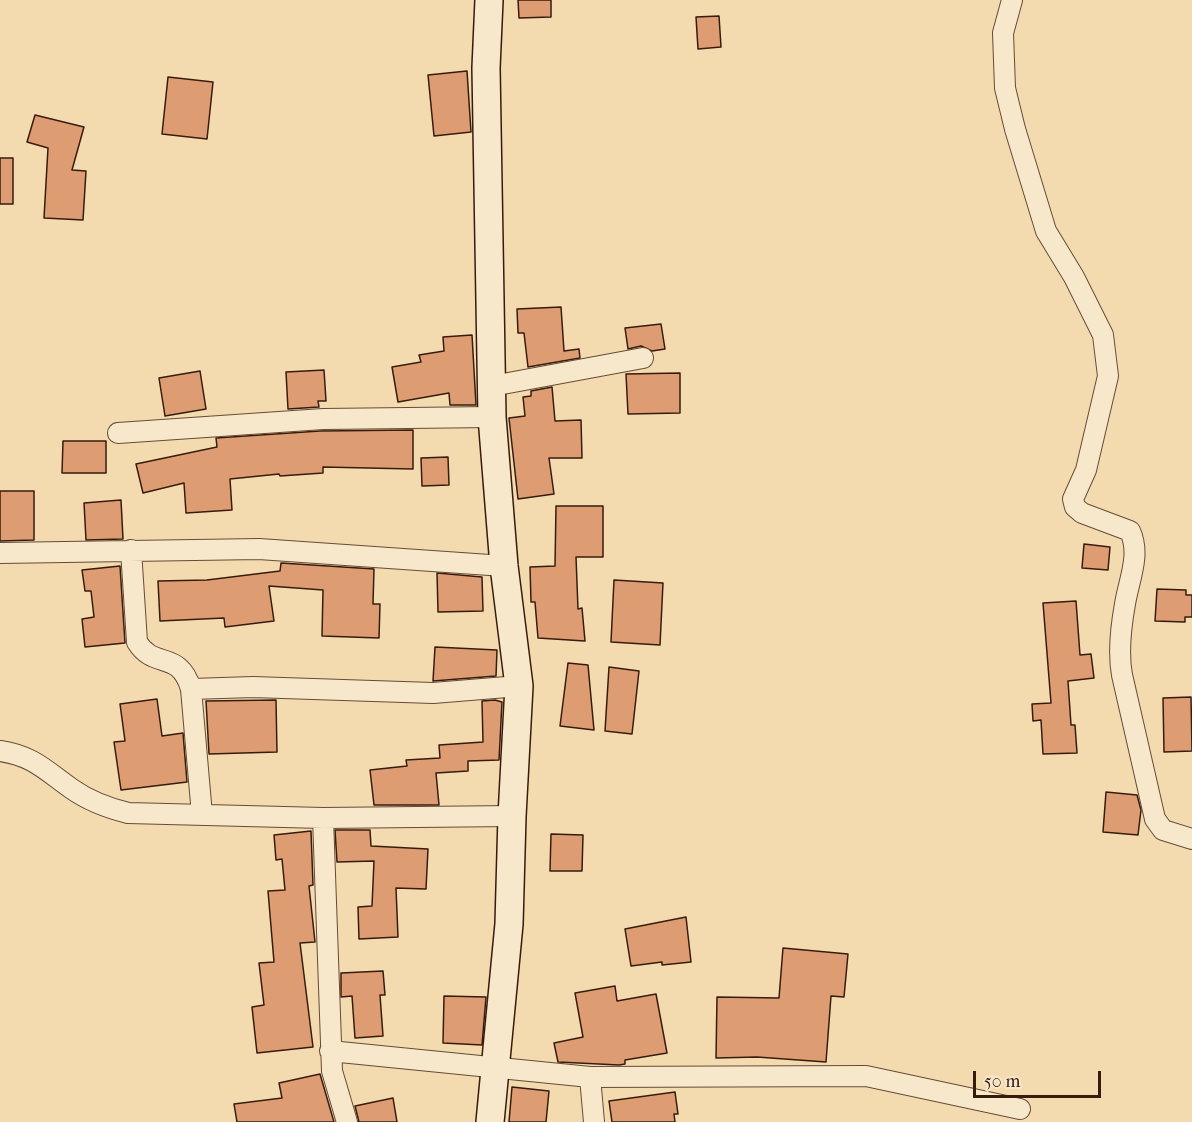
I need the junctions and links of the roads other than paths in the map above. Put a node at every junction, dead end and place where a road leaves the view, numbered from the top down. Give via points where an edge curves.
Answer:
1 (489, 0) edge
2 (1012, 0) edge
3 (643, 358) dead end
4 (492, 386) junction
5 (492, 417) junction
6 (118, 433) dead end
7 (131, 550) junction
8 (0, 553) edge
9 (504, 566) junction
10 (519, 686) junction
11 (191, 689) junction
12 (0, 752) edge
13 (202, 815) junction
14 (512, 816) junction
15 (322, 818) junction
16 (1192, 839) edge
17 (330, 1051) junction
18 (494, 1069) junction
19 (590, 1077) junction
20 (1020, 1109) dead end
21 (347, 1122) edge
22 (490, 1122) edge
23 (594, 1122) edge

1 - 4 street via 486,68
2 - 16 street via 1003,33 1005,88 1014,129 1047,231 1103,335 1107,360 1108,376 1086,470 1073,499 1082,513 1130,531 1134,539 1135,558 1125,606 1122,675 1155,819 1163,830
3 - 4 street
4 - 5 street
5 - 6 street via 323,419
5 - 9 street
7 - 8 street
7 - 9 street via 259,549
7 - 11 street via 137,642 143,651 178,664
9 - 10 street
10 - 11 street via 433,693
10 - 14 street
11 - 13 street
12 - 13 street via 40,763 74,791 102,806 128,813
13 - 15 street
14 - 15 street
14 - 18 street via 509,924
15 - 17 street
17 - 18 street
17 - 21 street
18 - 19 street
18 - 22 street
19 - 20 street via 866,1076
19 - 23 street

